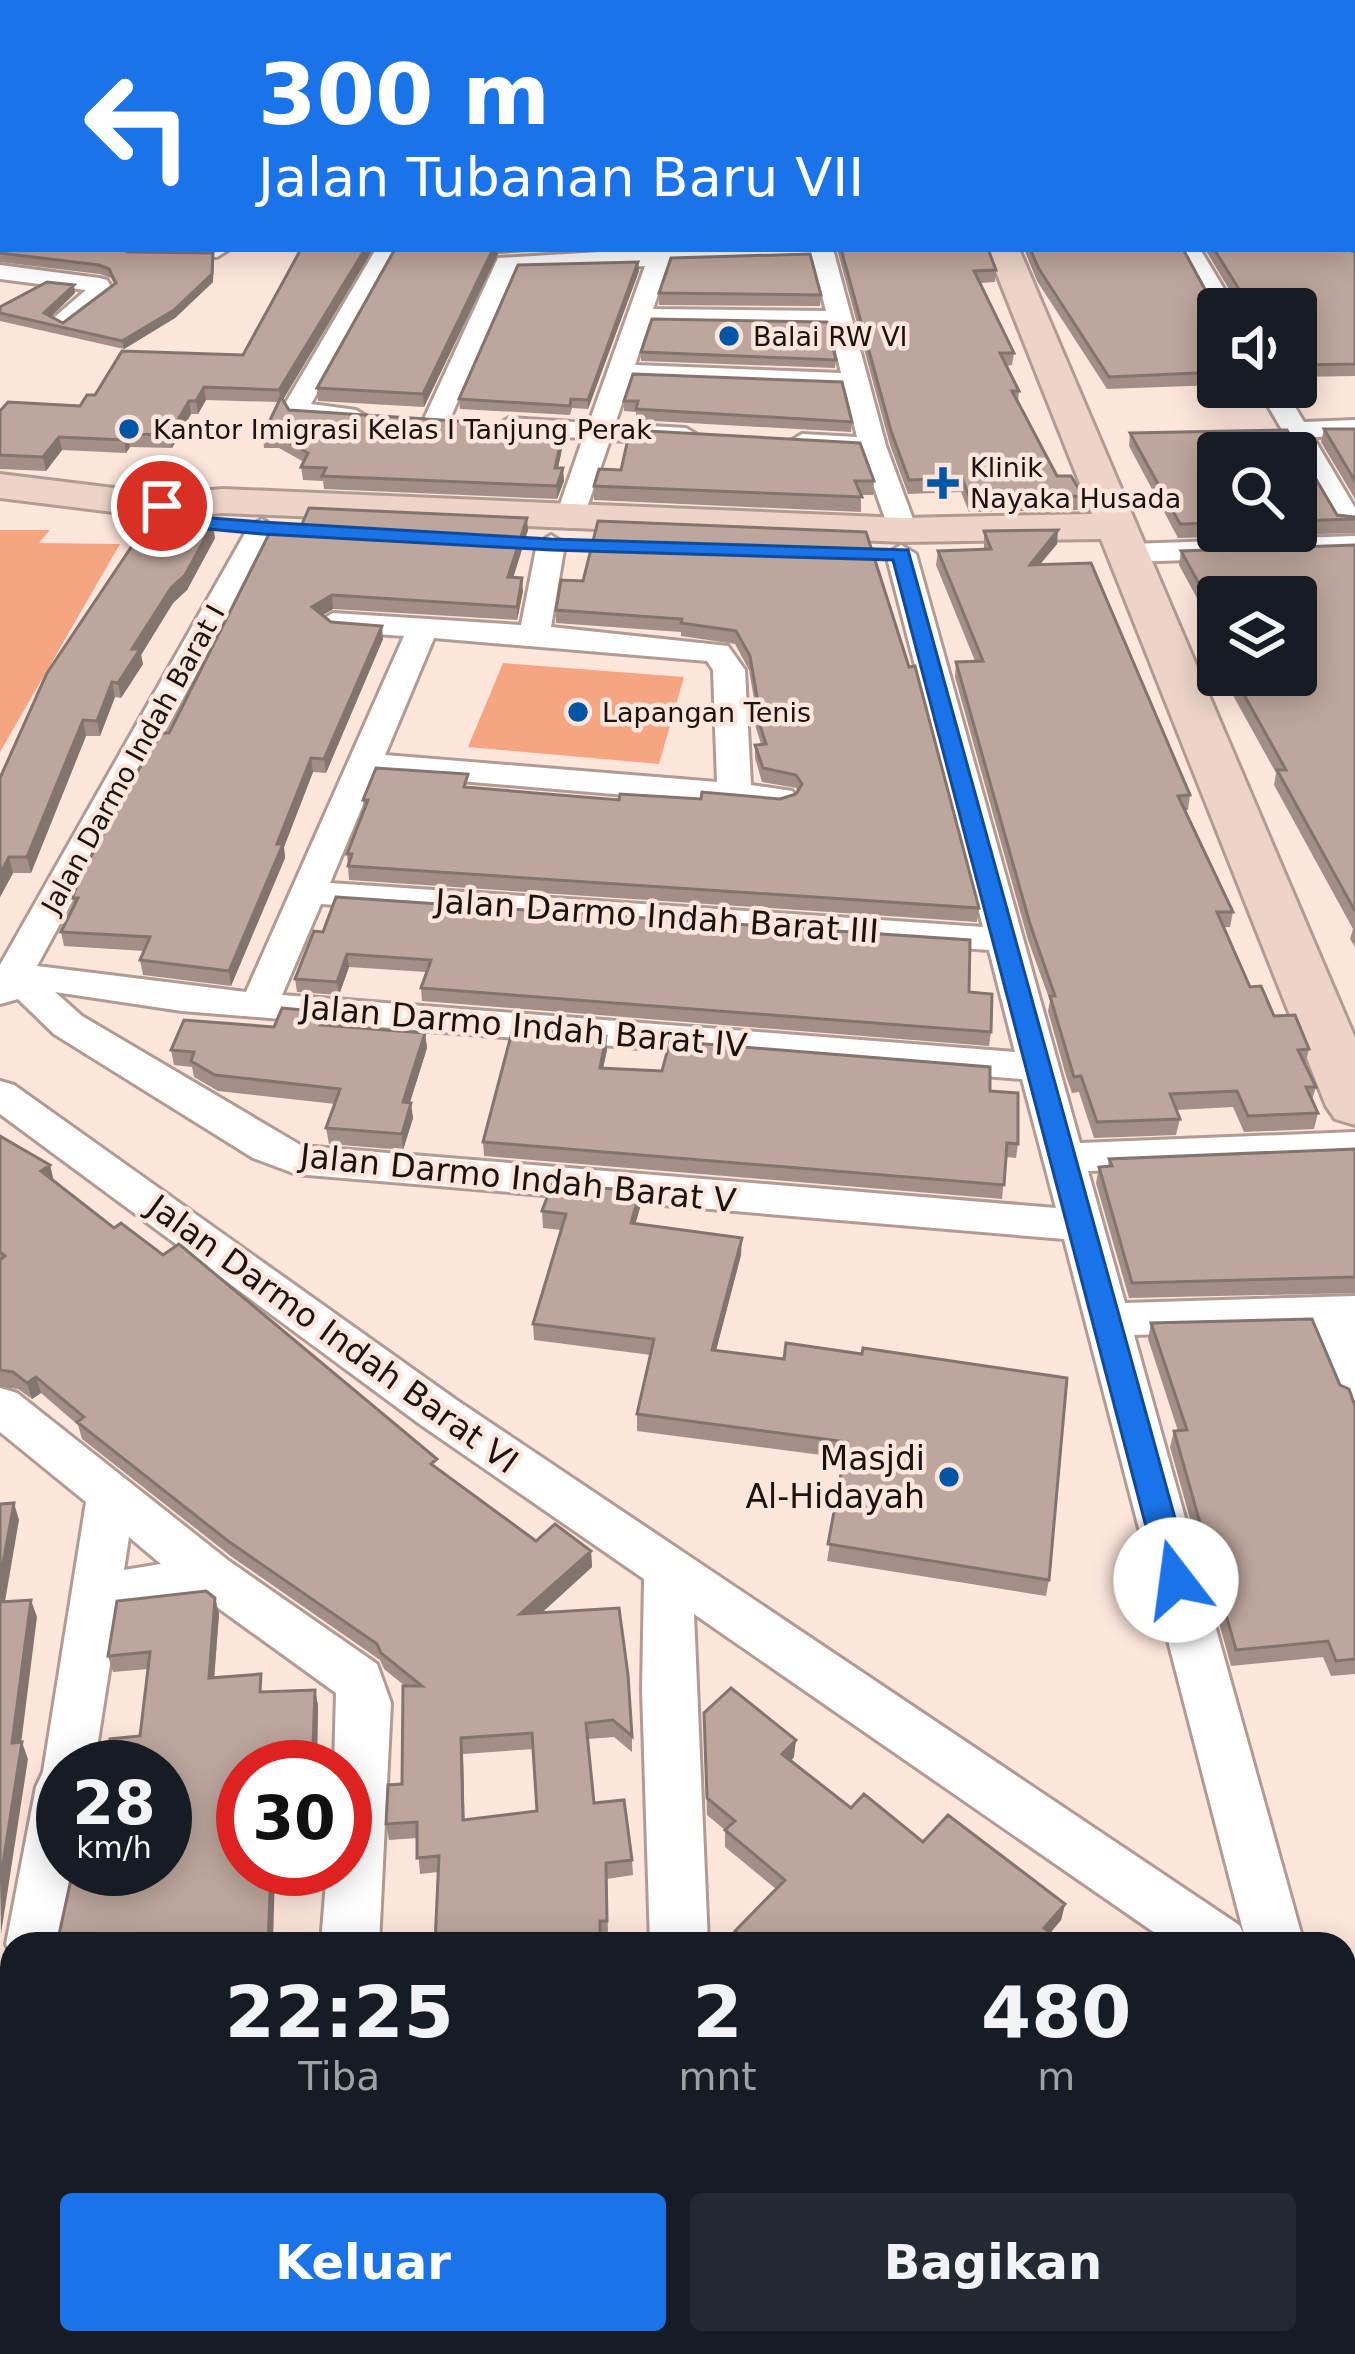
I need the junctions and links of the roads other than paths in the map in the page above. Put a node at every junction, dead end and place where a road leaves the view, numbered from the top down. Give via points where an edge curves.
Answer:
1 (385, 252) edge
2 (768, 252) edge
3 (822, 252) edge
4 (1004, 252) edge
5 (1191, 252) edge
6 (660, 254) edge
7 (0, 272) edge
8 (1212, 288) edge
9 (637, 316) junction
10 (840, 319) junction
11 (62, 321) edge
12 (617, 371) junction
13 (856, 381) junction
14 (1283, 408) edge
15 (374, 418) edge
16 (1355, 428) edge
17 (1296, 430) junction
18 (596, 431) junction
19 (711, 437) edge
20 (781, 441) edge
21 (873, 446) junction
22 (0, 487) edge
23 (162, 506) junction
24 (1317, 526) edge
25 (262, 528) junction
26 (1197, 528) edge
27 (560, 532) junction
28 (1354, 535) edge
29 (1126, 540) junction
30 (902, 542) junction
31 (333, 622) edge
32 (423, 628) junction
33 (534, 635) junction
34 (364, 763) junction
35 (734, 795) junction
36 (780, 798) edge
37 (310, 892) junction
38 (1003, 940) junction
39 (6, 988) edge
40 (260, 1005) junction
41 (1037, 1067) junction
42 (0, 1094) edge
43 (1355, 1106) edge
44 (1355, 1146) edge
45 (1061, 1158) junction
46 (1079, 1225) junction
47 (1341, 1313) edge
48 (1105, 1320) junction
49 (1355, 1387) edge
50 (0, 1406) edge
51 (111, 1498) junction
52 (669, 1570) junction
53 (211, 1575) junction
54 (97, 1596) junction
55 (72, 1740) edge
56 (44, 1896) edge
57 (37, 1932) edge
58 (351, 1932) edge
59 (678, 1932) edge
60 (1201, 1932) edge
61 (1272, 1932) edge

1 - 15 street via 298,404 300,412
2 - 6 street
3 - 10 street
4 - 29 street
5 - 8 street
6 - 9 street
6 - 18 street via 502,265 448,422
7 - 11 street via 99,284
9 - 10 street
9 - 12 street
10 - 13 street
12 - 13 street
12 - 18 street
13 - 21 street
14 - 17 street
16 - 17 street
17 - 28 street
18 - 19 street
18 - 27 street
20 - 21 street
21 - 30 street
22 - 23 street
23 - 25 street via 208,524
23 - 27 street via 223,501
24 - 28 street
25 - 27 street
25 - 39 street, Jalan Darmo Indah Barat I
26 - 29 street
27 - 30 street
27 - 33 street
28 - 29 street
29 - 30 street
29 - 43 street
30 - 38 street
31 - 32 street
32 - 33 street
32 - 34 street
33 - 35 street via 717,653 729,670
34 - 35 street
34 - 37 street
35 - 36 street
37 - 38 street, Jalan Darmo Indah Barat III
37 - 40 street
38 - 41 street
39 - 40 street, Jalan Darmo Indah Barat IV
39 - 46 street, Jalan Darmo Indah Barat V via 296,1160
40 - 41 street, Jalan Darmo Indah Barat IV
41 - 45 street
42 - 52 street, Jalan Darmo Indah Barat VI
44 - 45 street
45 - 46 street
46 - 48 street
47 - 48 street
47 - 49 street
48 - 61 street
50 - 51 street
51 - 53 street
51 - 54 street
52 - 59 street
52 - 60 street, Jalan Darmo Indah Barat VI
53 - 54 street
53 - 58 street via 358,1680 365,1703
54 - 55 street
56 - 57 street

